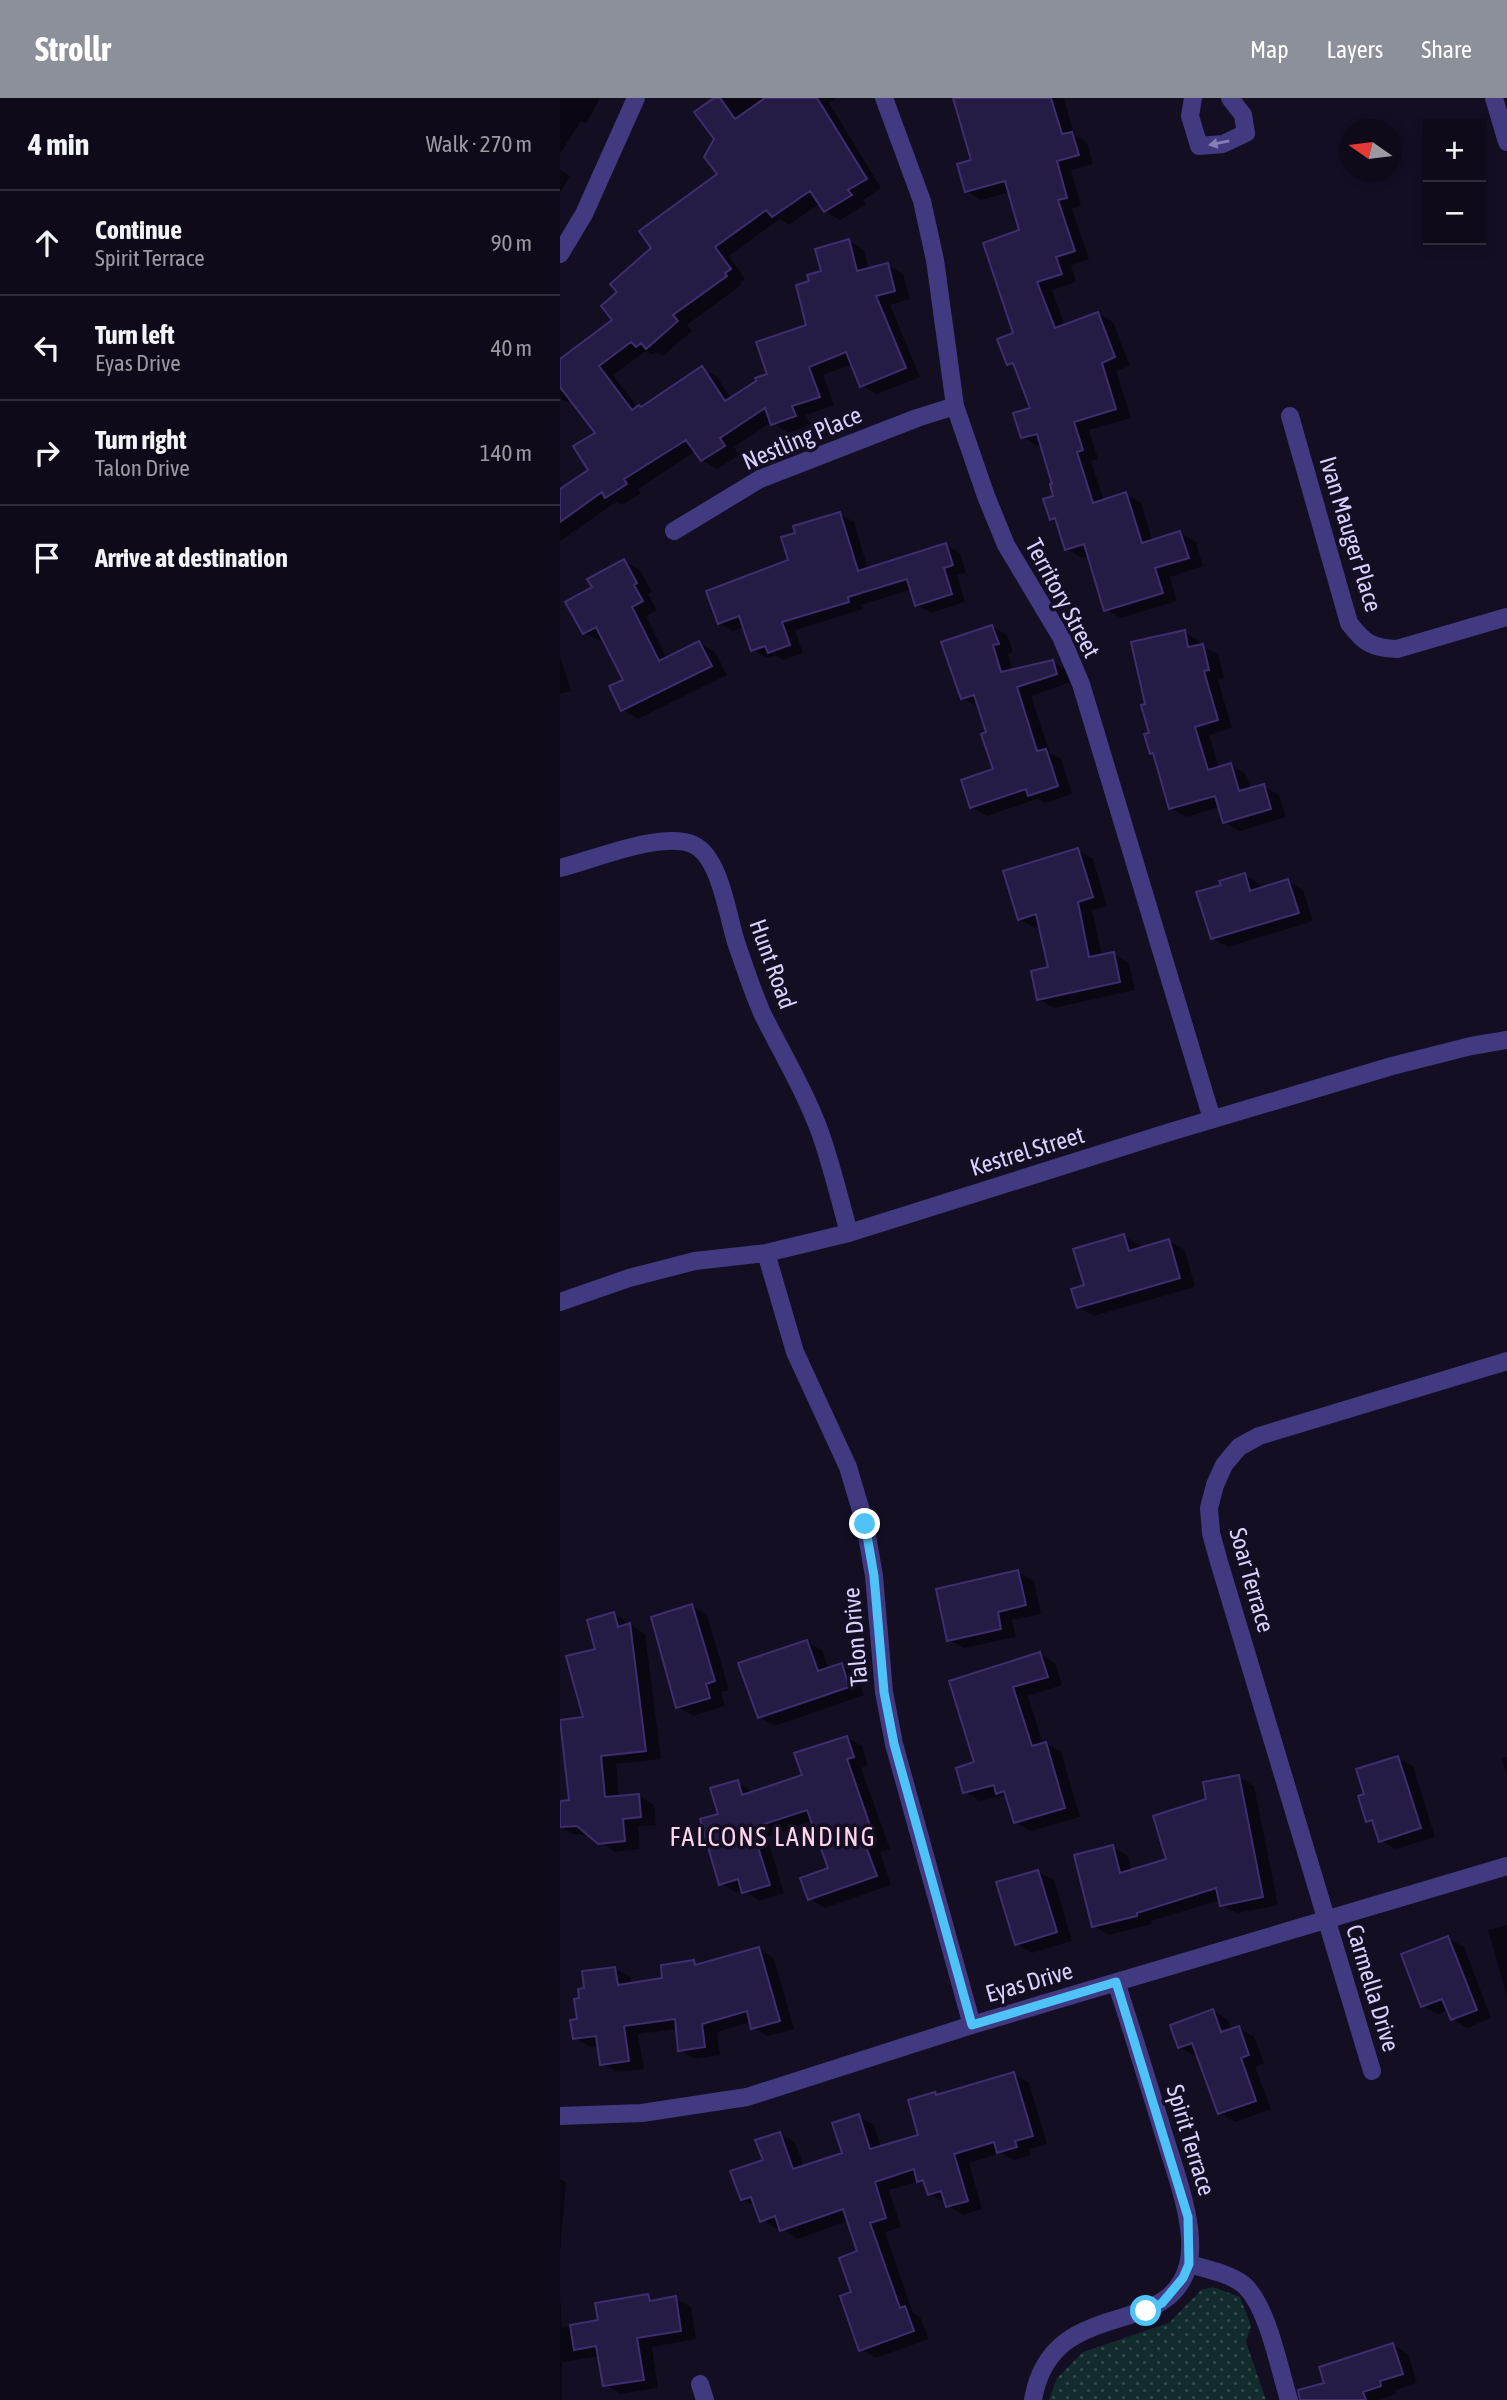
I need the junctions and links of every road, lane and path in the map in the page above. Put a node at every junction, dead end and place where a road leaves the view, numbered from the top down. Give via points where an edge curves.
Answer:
1 (636, 98) edge
2 (884, 98) edge
3 (1193, 98) edge
4 (1230, 98) edge
5 (1494, 98) edge
6 (1507, 142) edge
7 (560, 254) edge
8 (955, 406) junction
9 (1290, 416) dead end
10 (674, 531) dead end
11 (1507, 617) edge
12 (560, 868) edge
13 (1507, 1040) edge
14 (1212, 1119) junction
15 (849, 1233) junction
16 (766, 1253) junction
17 (560, 1302) edge
18 (1507, 1361) edge
19 (1507, 1866) edge
20 (1326, 1920) junction
21 (1116, 1982) junction
22 (972, 2025) junction
23 (1373, 2071) dead end
24 (560, 2116) edge
25 (1189, 2264) junction
26 (1033, 2400) edge
27 (1289, 2400) edge

1 - 7 street via 584,214
2 - 8 street, Territory Street via 922,201
4 -> 3 street via 1243,116 1246,133 1223,144 1199,146 1190,116
5 - 6 street
8 - 10 street, Nestling Place via 760,479
8 - 14 street, Territory Street via 1006,545 1061,637 1081,684
9 - 11 street, Ivan Mauger Place via 1349,623 1361,639 1378,648 1397,649
12 - 15 street, Hunt Road via 659,840 695,845 708,857 763,1014 821,1135
13 - 14 street, Kestrel Street via 1392,1066
14 - 15 street, Kestrel Street
15 - 16 street, Kestrel Street
16 - 17 street, Kestrel Street via 695,1261
16 - 22 street, Talon Drive via 795,1352 848,1467 865,1524 894,1744
18 - 20 street, Soar Terrace via 1259,1436 1238,1447 1215,1485 1209,1508 1211,1533
19 - 20 street, Eyas Drive
20 - 21 street, Eyas Drive
20 - 23 street, Carmella Drive
21 - 22 street, Eyas Drive
21 - 25 street, Spirit Terrace via 1188,2217
22 - 24 street, Eyas Drive via 747,2097 642,2113
25 - 26 street via 1162,2303 1090,2327 1059,2347 1043,2368
25 - 27 street via 1229,2276 1254,2297

